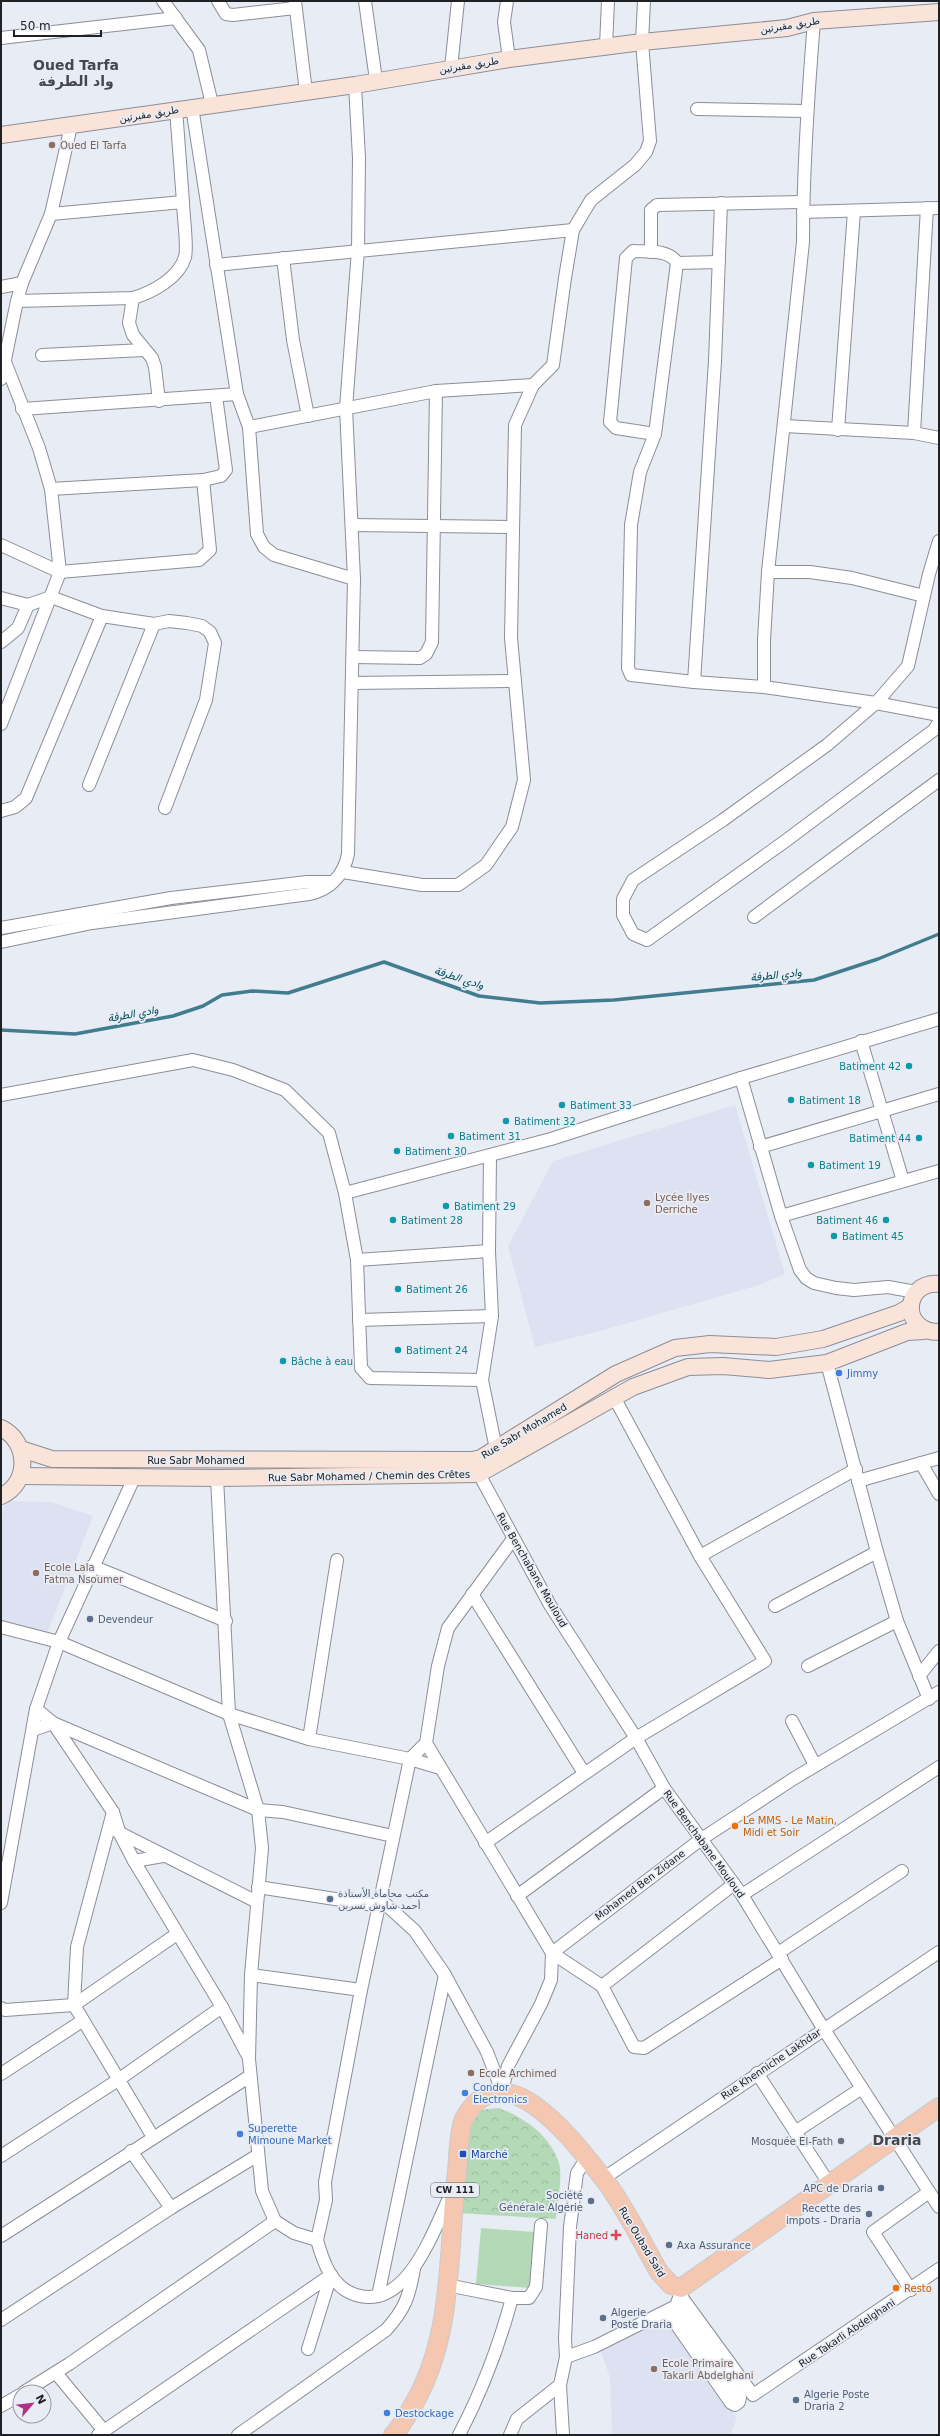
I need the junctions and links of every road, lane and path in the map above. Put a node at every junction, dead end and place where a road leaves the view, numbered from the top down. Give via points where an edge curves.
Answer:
1 (163, 1) edge
2 (218, 1) edge
3 (365, 1) edge
4 (458, 1) edge
5 (506, 1) edge
6 (608, 1) edge
7 (644, 1) edge
8 (295, 4) edge
9 (939, 12) edge
10 (176, 18) junction
11 (814, 21) junction
12 (1, 38) edge
13 (642, 42) junction
14 (606, 46) junction
15 (509, 59) junction
16 (451, 68) junction
17 (376, 80) junction
18 (355, 85) junction
19 (306, 92) junction
20 (212, 104) junction
21 (192, 106) junction
22 (176, 109) junction
23 (697, 109) dead end
24 (807, 111) junction
25 (71, 126) junction
26 (1, 135) edge
27 (182, 202) junction
28 (721, 203) junction
29 (803, 207) junction
30 (933, 208) edge
31 (854, 211) junction
32 (51, 214) junction
33 (573, 230) junction
34 (358, 250) junction
35 (651, 252) junction
36 (283, 258) junction
37 (719, 262) junction
38 (676, 263) junction
39 (216, 264) junction
40 (22, 283) junction
41 (1, 287) edge
42 (133, 298) junction
43 (17, 301) junction
44 (144, 350) junction
45 (42, 355) dead end
46 (3, 362) edge
47 (1, 379) edge
48 (533, 385) junction
49 (436, 391) junction
50 (237, 394) junction
51 (216, 396) junction
52 (159, 400) junction
53 (346, 408) junction
54 (22, 409) junction
55 (308, 416) junction
56 (784, 426) junction
57 (249, 427) junction
58 (838, 430) junction
59 (914, 433) junction
60 (655, 434) junction
61 (939, 438) edge
62 (203, 480) junction
63 (51, 489) junction
64 (352, 524) junction
65 (433, 525) junction
66 (513, 527) junction
67 (939, 541) edge
68 (1, 545) edge
69 (60, 572) junction
70 (768, 572) junction
71 (354, 579) junction
72 (924, 596) junction
73 (51, 597) junction
74 (1, 598) edge
75 (28, 605) junction
76 (102, 616) junction
77 (154, 624) junction
78 (1, 642) edge
79 (353, 657) junction
80 (515, 681) junction
81 (694, 682) junction
82 (352, 683) junction
83 (764, 687) junction
84 (876, 703) junction
85 (939, 715) edge
86 (939, 722) edge
87 (1, 724) edge
88 (939, 780) edge
89 (88, 785) dead end
90 (165, 808) dead end
91 (1, 811) edge
92 (343, 872) junction
93 (332, 882) junction
94 (754, 917) dead end
95 (1, 928) edge
96 (1, 942) edge
97 (939, 1019) edge
98 (861, 1041) junction
99 (741, 1078) junction
100 (939, 1094) edge
101 (1, 1095) edge
102 (882, 1111) junction
103 (760, 1147) junction
104 (490, 1156) junction
105 (939, 1171) edge
106 (903, 1181) junction
107 (345, 1193) junction
108 (781, 1216) junction
109 (489, 1251) junction
110 (357, 1260) junction
111 (939, 1284) edge
112 (913, 1299) junction
113 (492, 1316) junction
114 (359, 1320) junction
115 (931, 1332) edge
116 (827, 1363) junction
117 (482, 1380) junction
118 (614, 1398) junction
119 (1, 1428) edge
120 (21, 1449) junction
121 (496, 1449) junction
122 (939, 1458) edge
123 (921, 1463) junction
124 (856, 1469) junction
125 (479, 1474) junction
126 (21, 1476) junction
127 (134, 1478) junction
128 (218, 1478) junction
129 (858, 1482) junction
130 (939, 1494) edge
131 (1, 1496) edge
132 (513, 1539) junction
133 (877, 1552) junction
134 (700, 1556) junction
135 (337, 1560) dead end
136 (92, 1566) junction
137 (472, 1594) junction
138 (775, 1606) dead end
139 (226, 1620) junction
140 (897, 1621) junction
141 (1, 1627) edge
142 (59, 1642) junction
143 (939, 1651) edge
144 (808, 1666) dead end
145 (919, 1676) junction
146 (939, 1692) edge
147 (929, 1699) junction
148 (36, 1709) junction
149 (229, 1714) junction
150 (792, 1721) dead end
151 (53, 1723) junction
152 (32, 1730) junction
153 (636, 1738) junction
154 (309, 1739) junction
155 (426, 1743) junction
156 (410, 1759) junction
157 (815, 1765) junction
158 (939, 1767) edge
159 (440, 1768) junction
160 (584, 1773) junction
161 (664, 1788) junction
162 (258, 1810) junction
163 (111, 1818) junction
164 (120, 1834) junction
165 (393, 1836) junction
166 (700, 1840) junction
167 (485, 1843) junction
168 (163, 1856) junction
169 (134, 1861) junction
170 (902, 1871) dead end
171 (734, 1884) junction
172 (258, 1887) junction
173 (742, 1895) junction
174 (517, 1896) junction
175 (1, 1902) edge
176 (256, 1902) junction
177 (380, 1903) junction
178 (176, 1934) junction
179 (939, 1952) edge
180 (552, 1953) junction
181 (780, 1956) junction
182 (445, 1975) junction
183 (251, 1976) junction
184 (602, 1986) junction
185 (362, 1990) junction
186 (74, 2005) junction
187 (222, 2008) junction
188 (2, 2011) edge
189 (82, 2021) junction
190 (823, 2028) junction
191 (249, 2059) junction
192 (757, 2073) junction
193 (1, 2074) edge
194 (250, 2076) junction
195 (118, 2080) junction
196 (862, 2088) junction
197 (502, 2090) junction
198 (939, 2108) edge
199 (795, 2132) junction
200 (153, 2137) junction
201 (895, 2139) junction
202 (131, 2152) junction
203 (258, 2155) junction
204 (1, 2156) edge
205 (586, 2160) junction
206 (604, 2178) junction
207 (830, 2185) junction
208 (455, 2186) junction
209 (929, 2192) junction
210 (939, 2207) edge
211 (171, 2208) junction
212 (275, 2221) junction
213 (541, 2225) dead end
214 (1, 2236) edge
215 (317, 2240) junction
216 (415, 2266) junction
217 (939, 2269) edge
218 (331, 2275) junction
219 (447, 2284) junction
220 (911, 2290) junction
221 (378, 2296) junction
222 (512, 2298) junction
223 (676, 2300) junction
224 (1, 2320) edge
225 (308, 2349) dead end
226 (566, 2356) junction
227 (56, 2373) junction
228 (724, 2373) junction
229 (737, 2376) junction
230 (37, 2384) edge
231 (560, 2384) junction
232 (753, 2395) joint
233 (12, 2400) edge
234 (1, 2406) edge
235 (102, 2433) edge
236 (238, 2435) edge
237 (392, 2435) edge
238 (459, 2435) edge
239 (510, 2435) edge
240 (563, 2435) edge

1 - 10 street
2 - 8 street via 226,14 232,15
3 - 17 street
4 - 16 street
5 - 15 street via 504,22
6 - 14 street
7 - 13 street
8 - 19 street
9 - 11 main road, طريق مقبرتين
10 - 12 street
10 - 20 street via 199,50
11 - 13 main road, طريق مقبرتين via 787,28
11 - 24 street
13 - 14 main road, طريق مقبرتين
13 - 33 street via 650,140 646,152 635,165 590,200
14 - 15 main road, طريق مقبرتين
15 - 16 main road, طريق مقبرتين
16 - 17 main road, طريق مقبرتين
17 - 18 main road, طريق مقبرتين
18 - 19 main road, طريق مقبرتين
18 - 34 street via 359,158
19 - 20 main road, طريق مقبرتين
20 - 21 main road, طريق مقبرتين
21 - 22 main road, طريق مقبرتين
21 - 39 street
22 - 25 main road, طريق مقبرتين
22 - 27 street
23 - 24 street
24 - 29 street
25 - 26 main road, طريق مقبرتين
25 - 32 street
27 - 32 street
27 - 42 street via 186,256 179,271 145,295
28 - 29 street
28 - 35 street via 657,205 651,210
28 - 37 street
29 - 31 street
29 - 56 street via 803,242
30 - 31 street
30 - 59 street
31 - 58 street
32 - 40 street
33 - 34 street
33 - 48 street via 564,278 554,365
34 - 36 street
34 - 53 street
35 - 38 street via 669,254
35 - 60 street via 633,252 626,258 610,422 616,428
36 - 39 street
36 - 55 street via 293,340
37 - 38 street
37 - 81 street
38 - 60 street
39 - 50 street
40 - 41 street
40 - 43 street
42 - 43 street
42 - 44 street via 129,324 133,335
43 - 46 street
44 - 45 street
44 - 52 street via 155,367
46 - 47 street
46 - 54 street
48 - 49 street
48 - 66 street via 515,425
49 - 53 street
49 - 65 street
50 - 51 street
50 - 57 street
51 - 52 street
51 - 62 street via 226,470 221,476
52 - 54 street
53 - 55 street
53 - 64 street
54 - 63 street via 39,448
55 - 57 street
56 - 58 street
56 - 70 street
57 - 71 street via 257,534 264,547 274,555
58 - 59 street
59 - 61 street
60 - 81 street via 640,472 631,525 628,668 631,675 638,677
62 - 63 street
62 - 69 street via 210,550 205,557 200,560
63 - 69 street
64 - 65 street
64 - 71 street
65 - 66 street
65 - 79 street via 432,642 426,654 420,658
66 - 80 street via 511,638
67 - 72 street
68 - 69 street
69 - 73 street
70 - 72 street via 810,572 852,578
70 - 83 street
71 - 79 street
72 - 84 street via 908,666
73 - 75 street
73 - 76 street
73 - 87 street
74 - 75 street
75 - 78 street via 18,628
76 - 77 street
76 - 91 street via 26,798 15,807
77 - 89 street
77 - 90 street via 169,621 202,626 210,632 215,643 206,700
79 - 82 street
80 - 82 street
80 - 92 street via 524,780 512,827 486,865 458,885 422,885
81 - 83 street
82 - 92 street via 348,854
83 - 84 street
84 - 85 street
84 - 86 street via 827,745 723,820 633,880 623,899 623,915 633,934 647,940 835,804 934,730
88 - 94 street
92 - 93 street
93 - 95 street via 307,882 171,898
93 - 96 street via 322,890 309,894 92,922
97 - 98 street
98 - 99 street
98 - 102 street
99 - 103 street
99 - 104 street
100 - 102 street
101 - 107 street via 193,1060 234,1070 285,1090 329,1133
102 - 103 street
102 - 106 street
103 - 108 street
104 - 107 street
104 - 109 street
105 - 106 street
106 - 108 street
107 - 110 street
108 - 112 street via 800,1270 814,1283 854,1290 888,1287
109 - 110 street
109 - 113 street
110 - 114 street
111 - 112 main road, Rue Sabr Mohamed via 925,1286
112 - 115 main road via 914,1320
112 - 121 main road, Rue Sabr Mohamed via 899,1313 823,1339 784,1346 710,1344 675,1348 616,1374
113 - 114 street
113 - 117 street
114 - 117 street via 361,1368 370,1378
115 - 116 main road, Rue Sabr Mohamed / Chemin des Crêtes via 907,1332
116 - 118 main road, Rue Sabr Mohamed / Chemin des Crêtes via 769,1370 723,1366 688,1367 633,1387
116 - 124 street
117 - 121 street
118 - 125 main road, Rue Sabr Mohamed / Chemin des Crêtes
118 - 134 street
119 - 120 main road via 15,1439
120 - 121 main road, Rue Sabr Mohamed via 52,1459 472,1460
120 - 126 main road
122 - 123 street
123 - 129 street
123 - 130 street
124 - 129 street
124 - 134 street
125 - 128 main road, Rue Sabr Mohamed / Chemin des Crêtes
125 - 132 street, Rue Benchabane Mouloud
126 - 127 main road, Rue Sabr Mohamed / Chemin des Crêtes
126 - 131 main road via 15,1485
127 - 128 main road, Rue Sabr Mohamed / Chemin des Crêtes
127 - 136 street
128 - 139 street
129 - 133 street
132 - 137 street
132 - 153 street, Rue Benchabane Mouloud via 550,1605
133 - 138 street
133 - 140 street
134 - 153 street via 765,1661
135 - 154 street
136 - 139 street
136 - 142 street
137 - 155 street via 448,1628 438,1666
137 - 160 street
139 - 149 street
140 - 144 street
140 - 145 street
141 - 142 street
142 - 148 street
142 - 149 street
143 - 145 street
145 - 147 street
146 - 147 street, Mohamed Ben Zidane
147 - 157 street, Mohamed Ben Zidane
148 - 151 street
148 - 152 street
149 - 154 street
149 - 162 street
150 - 157 street
151 - 152 street
151 - 162 street
151 - 163 street
152 - 175 street
153 - 160 street
153 - 161 street, Rue Benchabane Mouloud
154 - 156 street
155 - 156 street
155 - 159 street
156 - 159 street
156 - 165 street
157 - 166 street, Mohamed Ben Zidane
158 - 173 street
159 - 167 street
160 - 167 street
161 - 166 street, Rue Benchabane Mouloud
161 - 174 street
162 - 165 street via 283,1812
162 - 172 street via 262,1848
163 - 164 street
163 - 186 street via 77,1947
164 - 168 street
164 - 169 street
165 - 177 street
166 - 171 street, Rue Benchabane Mouloud
166 - 180 street, Mohamed Ben Zidane
167 - 174 street
168 - 169 street
168 - 176 street
169 - 178 street
170 - 181 street
171 - 173 street, Rue Benchabane Mouloud
171 - 184 street
172 - 176 street
172 - 177 street
173 - 181 street, Rue Benchabane Mouloud
174 - 180 street
176 - 183 street
177 - 182 street via 415,1931
177 - 185 street
178 - 186 street
178 - 187 street
179 - 190 street, Rue Khenniche Lakhdar
180 - 184 street
180 - 197 street via 552,1980 508,2066
181 - 184 street via 639,2049 634,2047
181 - 190 street, Rue Benchabane Mouloud
182 - 197 street via 487,2052
182 - 221 street
183 - 185 street
183 - 191 street
185 - 215 street via 325,2182 326,2200
186 - 188 street
186 - 189 street
187 - 191 street
187 - 195 street
189 - 193 street
189 - 195 street
190 - 192 street, Rue Khenniche Lakhdar
190 - 196 street, Rue Benchabane Mouloud
191 - 194 street
192 - 199 street
192 - 206 street, Rue Khenniche Lakhdar
194 - 200 street
194 - 203 street
195 - 200 street
195 - 204 street
196 - 199 street
196 - 201 street, Rue Benchabane Mouloud
197 - 205 main road, Rue Oubad Saïd via 535,2104 560,2125
197 - 208 main road, CW 111 via 481,2098 464,2120
198 - 201 main road
199 - 207 street
200 - 202 street
201 - 207 main road
201 - 209 street, Rue Benchabane Mouloud
202 - 211 street
202 - 214 street
203 - 211 street
203 - 212 street via 262,2191
205 - 206 main road, Rue Oubad Saïd
205 - 226 street via 577,2173 570,2227
206 - 223 main road, Rue Oubad Saïd via 659,2272 671,2285
207 - 223 main road
208 - 216 street
208 - 219 main road, CW 111
209 - 210 street, Rue Benchabane Mouloud
209 - 220 street via 873,2232
211 - 224 street
212 - 215 street via 294,2233
212 - 227 street
213 - 222 street via 536,2287 533,2295 530,2298
215 - 218 street via 322,2258
216 - 221 street via 393,2291
216 - 236 street via 409,2297 401,2313 386,2330
217 - 220 street, Rue Takarli Abdelghani
218 - 221 street via 346,2292 365,2298
218 - 225 street
218 - 235 street
219 - 222 street
219 - 237 main road, CW 111 via 438,2348 422,2390 399,2429
220 - 232 street, Rue Takarli Abdelghani
222 - 238 street via 501,2341 472,2412
223 - 226 street via 594,2347
223 - 228 street
223 - 228 street via 731,2403 735,2405 740,2402 740,2397
223 - 229 street, Rue Oubad Saïd
226 - 231 street
227 - 230 street
227 - 235 street
228 - 229 street
229 - 232 street, Rue Oubad Saïd
231 - 239 street via 517,2419
231 - 240 street
233 - 234 street

